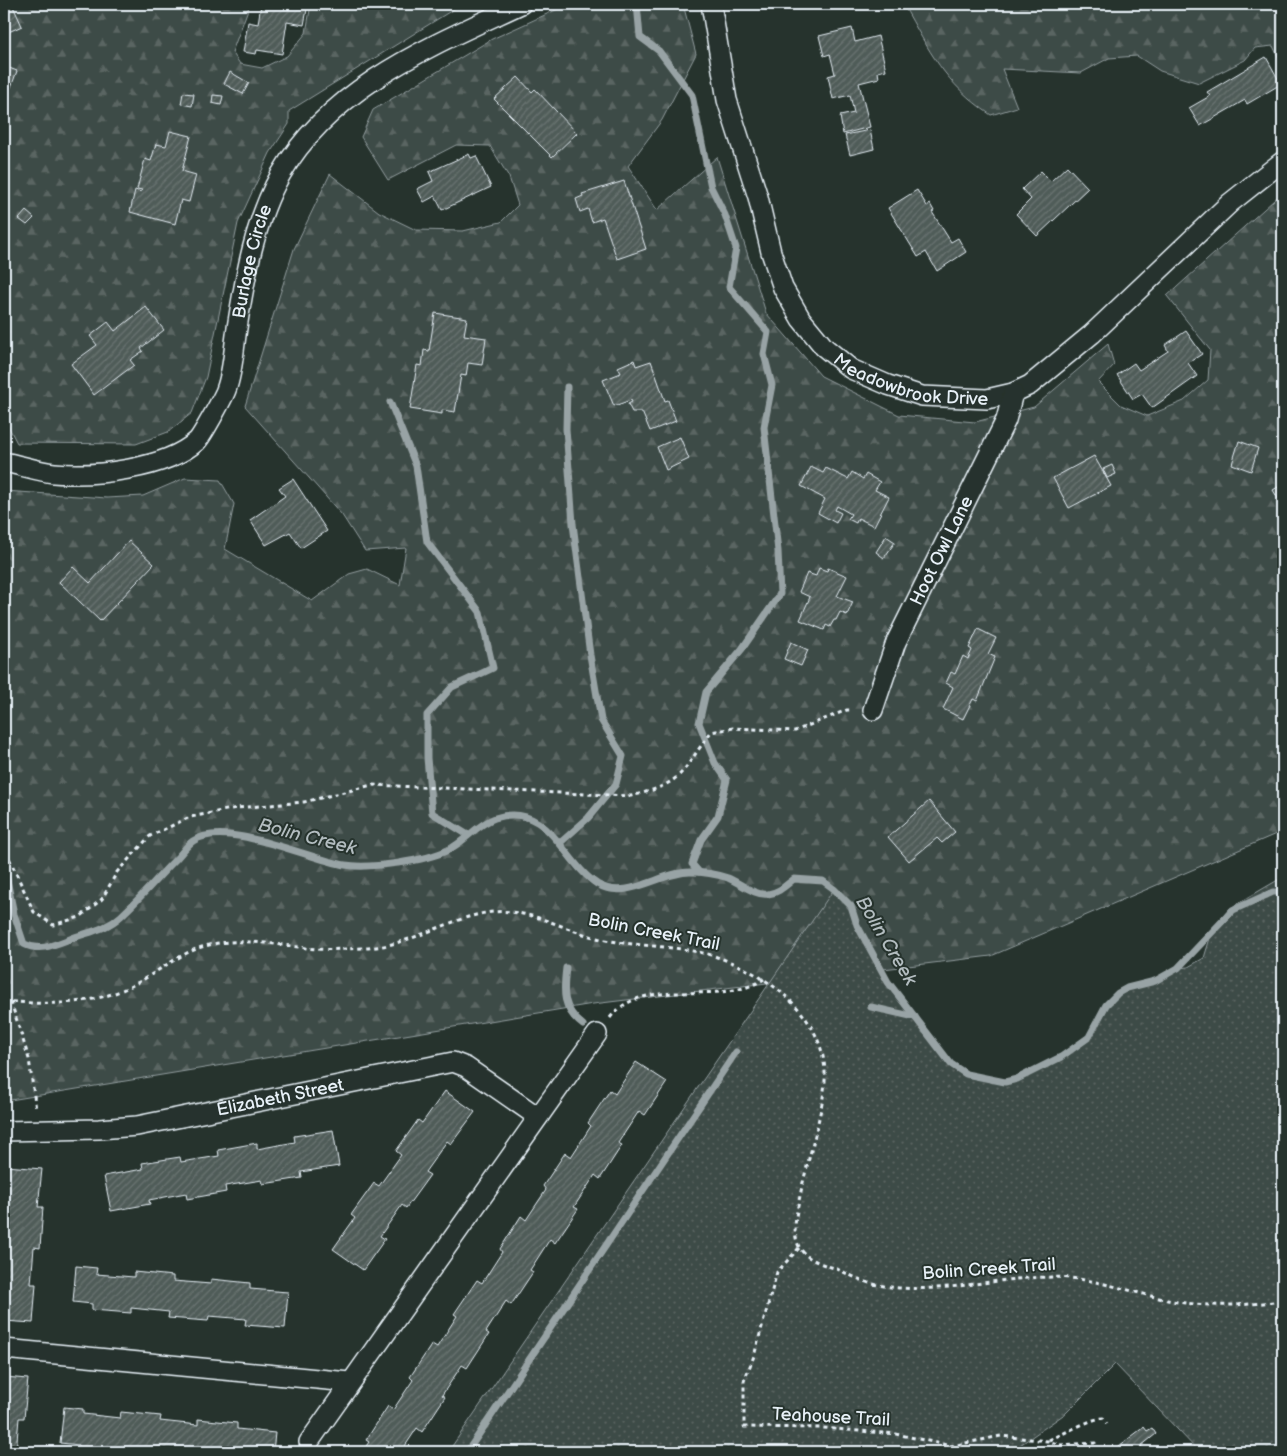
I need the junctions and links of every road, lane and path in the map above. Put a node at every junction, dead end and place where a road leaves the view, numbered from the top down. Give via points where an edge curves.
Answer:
1 (521, 4) edge
2 (711, 4) edge
3 (1283, 160) edge
4 (1013, 393) junction
5 (4, 462) edge
6 (874, 710) joint
7 (4, 853) edge
8 (764, 979) junction
9 (4, 1001) edge
10 (11, 1002) junction
11 (597, 1034) joint
12 (538, 1117) junction
13 (4, 1131) edge
14 (39, 1131) junction
15 (799, 1248) junction
16 (1283, 1301) edge
17 (4, 1349) edge
18 (349, 1382) junction
19 (1107, 1424) dead end
20 (1048, 1440) junction
21 (309, 1442) dead end
22 (1098, 1452) edge

1 - 5 street, Burlage Circle via 412,56 354,93 312,132 281,174 260,222 241,302 227,390 198,440 164,460 122,471 54,473
2 - 4 street, Meadowbrook Drive via 727,100 783,288 801,319 824,346 852,369 888,385 922,396 954,399 987,399
3 - 4 street, Meadowbrook Drive via 1230,203 1092,334 1030,384
4 - 6 street, Hoot Owl Lane via 1006,420 896,642
6 - 7 path via 847,710 796,731 733,728 711,732 686,771 674,782 631,796 372,785 304,802 237,808 190,817 150,836 117,872 102,899 80,917 52,924 34,912
8 - 10 path, Bolin Creek Trail via 736,964 698,952 598,938 530,916 500,911 475,916 380,948 322,949 222,942 182,955 129,987 105,996 50,1004
8 - 11 path via 740,991 644,995 612,1015
8 - 15 path, Bolin Creek Trail via 805,1017 818,1041 824,1068 824,1090 796,1214
9 - 10 path, Bolin Creek Trail
10 - 14 path via 29,1059
11 - 12 street
12 - 14 street, Elizabeth Street via 466,1067 453,1062 137,1126
12 - 18 street
13 - 14 street, Elizabeth Street
15 - 16 path, Bolin Creek Trail via 809,1258 872,1284 930,1290 1051,1277 1075,1278 1176,1301 1234,1306
15 - 20 path, Teahouse Trail via 777,1272 744,1381 744,1427 823,1428 896,1434 951,1446 1001,1436
17 - 18 street
18 - 21 street
19 - 20 path via 1103,1418 1095,1418
20 - 22 path, Teahouse Trail via 1060,1445 1095,1443

